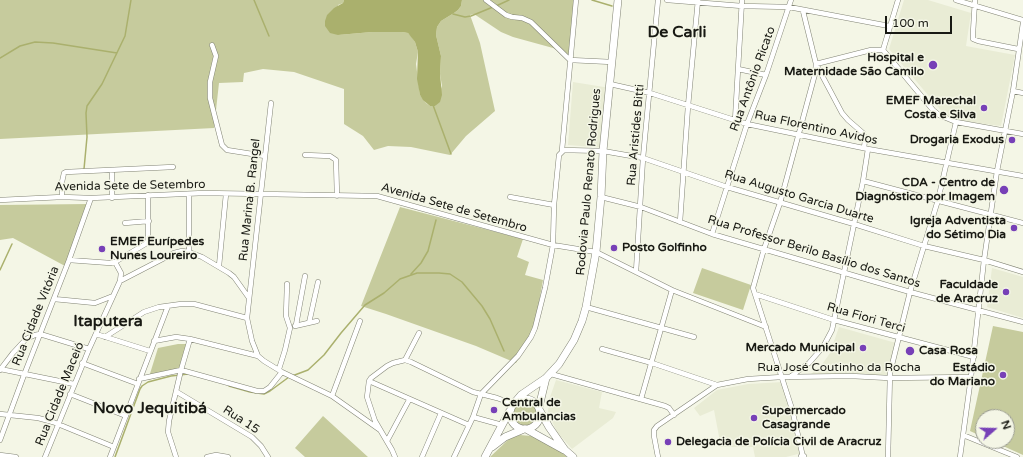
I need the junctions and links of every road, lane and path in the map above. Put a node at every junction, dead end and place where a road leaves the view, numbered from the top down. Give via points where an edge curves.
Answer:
1 (486, 0) edge
2 (576, 0) edge
3 (618, 0) edge
4 (658, 0) edge
5 (667, 0) edge
6 (742, 0) edge
7 (791, 0) edge
8 (898, 0) edge
9 (956, 0) edge
10 (698, 1) edge
11 (975, 2) edge
12 (742, 6) junction
13 (789, 7) junction
14 (802, 11) junction
15 (1023, 20) edge
16 (1023, 24) edge
17 (889, 26) junction
18 (212, 45) dead end
19 (883, 50) junction
20 (1018, 50) junction
21 (570, 60) junction
22 (612, 62) junction
23 (816, 64) junction
24 (738, 69) junction
25 (766, 75) junction
26 (610, 84) junction
27 (1013, 91) junction
28 (650, 93) junction
29 (1023, 93) edge
30 (271, 103) dead end
31 (688, 106) junction
32 (735, 121) junction
33 (956, 122) junction
34 (747, 124) junction
35 (1004, 130) junction
36 (1023, 134) edge
37 (798, 135) junction
38 (866, 149) junction
39 (562, 150) junction
40 (604, 151) junction
41 (305, 155) dead end
42 (265, 156) junction
43 (643, 158) junction
44 (947, 163) junction
45 (173, 167) dead end
46 (112, 170) junction
47 (997, 170) junction
48 (685, 173) junction
49 (1023, 176) edge
50 (863, 181) junction
51 (727, 187) junction
52 (189, 194) junction
53 (226, 194) junction
54 (148, 195) junction
55 (261, 195) junction
56 (337, 196) junction
57 (601, 196) junction
58 (62, 197) junction
59 (510, 197) dead end
60 (91, 198) junction
61 (112, 198) junction
62 (0, 200) edge
63 (938, 200) junction
64 (780, 203) junction
65 (554, 205) junction
66 (641, 207) junction
67 (992, 214) junction
68 (149, 221) junction
69 (680, 222) junction
70 (1023, 222) edge
71 (125, 223) dead end
72 (854, 224) junction
73 (712, 234) junction
74 (553, 245) junction
75 (924, 246) junction
76 (764, 249) junction
77 (188, 252) junction
78 (596, 252) junction
79 (69, 260) junction
80 (984, 260) junction
81 (115, 262) junction
82 (219, 266) junction
83 (636, 272) junction
84 (844, 272) junction
85 (1023, 272) edge
86 (305, 276) dead end
87 (120, 281) junction
88 (318, 282) dead end
89 (287, 284) dead end
90 (672, 290) junction
91 (910, 292) junction
92 (754, 294) junction
93 (113, 296) junction
94 (249, 298) junction
95 (54, 299) junction
96 (168, 306) junction
97 (586, 307) junction
98 (979, 311) junction
99 (247, 318) junction
100 (834, 320) junction
101 (317, 321) dead end
102 (360, 321) dead end
103 (1023, 322) edge
104 (309, 323) junction
105 (296, 325) junction
106 (661, 327) junction
107 (766, 327) junction
108 (290, 328) junction
109 (418, 333) dead end
110 (40, 334) junction
111 (96, 334) junction
112 (694, 336) dead end
113 (105, 337) junction
114 (899, 338) junction
115 (190, 339) junction
116 (154, 341) junction
117 (89, 349) junction
118 (602, 349) dead end
119 (150, 351) junction
120 (258, 356) junction
121 (974, 357) junction
122 (405, 360) junction
123 (82, 363) junction
124 (652, 363) junction
125 (0, 370) edge
126 (181, 370) junction
127 (280, 371) junction
128 (24, 375) junction
129 (549, 376) junction
130 (782, 377) junction
131 (790, 377) junction
132 (971, 377) junction
133 (889, 378) junction
134 (369, 381) junction
135 (139, 382) junction
136 (74, 384) junction
137 (717, 385) junction
138 (176, 392) junction
139 (70, 394) junction
140 (481, 394) junction
141 (332, 396) junction
142 (641, 399) junction
143 (409, 400) junction
144 (514, 403) junction
145 (540, 409) junction
146 (510, 411) junction
147 (441, 413) junction
148 (0, 414) edge
149 (9, 415) junction
150 (674, 415) junction
151 (126, 416) junction
152 (473, 416) junction
153 (59, 424) junction
154 (469, 425) junction
155 (502, 425) junction
156 (525, 429) junction
157 (380, 430) junction
158 (963, 435) junction
159 (0, 440) edge
160 (387, 441) junction
161 (114, 446) junction
162 (490, 448) junction
163 (565, 450) junction
164 (0, 455) edge
165 (16, 457) edge
166 (45, 457) edge
167 (110, 457) edge
168 (176, 457) edge
169 (207, 457) edge
170 (228, 457) edge
171 (268, 457) edge
172 (395, 457) edge
173 (422, 457) edge
174 (454, 457) edge
175 (485, 457) edge
176 (573, 457) edge
177 (658, 457) edge
178 (803, 457) edge
179 (888, 457) edge
180 (960, 457) edge
181 (1017, 457) edge

1 - 21 street via 506,15 531,22
2 - 21 street
3 - 22 main road, Rodovia Paulo Renato Rodrigues
4 - 28 street, Rua Aristides Bitti
5 - 10 street
6 - 12 street
7 - 13 street, Rua Antônio Ricato
8 - 17 street
9 - 11 street
10 - 12 street
10 - 31 street
11 - 15 street
11 - 20 street via 972,36 975,40
12 - 13 street
12 - 24 street
13 - 14 street
13 - 25 street, Rua Antônio Ricato
14 - 17 street
14 - 23 street
16 - 20 street
17 - 19 street
18 - 42 street via 216,56 210,94 222,145 232,151
19 - 23 street via 871,50
19 - 33 street via 933,110
20 - 27 street
21 - 22 street
21 - 39 street
22 - 26 main road, Rodovia Paulo Renato Rodrigues
23 - 37 street
23 - 38 street via 842,113 863,133
24 - 25 street
24 - 32 street
25 - 34 street, Rua Antônio Ricato
26 - 28 street, Rua Florentino Avidos
26 - 40 main road, Rodovia Paulo Renato Rodrigues
27 - 29 street
27 - 35 street
28 - 31 street, Rua Florentino Avidos
28 - 43 street, Rua Aristides Bitti
30 - 42 street, Rua Marina B. Rangel
31 - 32 street, Rua Florentino Avidos
31 - 48 street
32 - 34 street, Rua Florentino Avidos
33 - 35 street
33 - 44 street
34 - 37 street, Rua Florentino Avidos
34 - 51 street, Rua Antônio Ricato
35 - 36 street
35 - 47 street
37 - 38 street, Rua Florentino Avidos
37 - 64 street
38 - 44 street, Rua Florentino Avidos
38 - 50 street
39 - 40 street, Rua Augusto Garcia Duarte
39 - 65 street via 559,155
40 - 43 street, Rua Augusto Garcia Duarte
40 - 57 main road, Rodovia Paulo Renato Rodrigues
41 - 56 street via 330,156 336,160
42 - 55 street, Rua Marina B. Rangel
43 - 48 street, Rua Augusto Garcia Duarte
43 - 66 street, Rua Aristides Bitti
44 - 47 street, Rua Florentino Avidos
44 - 63 street
45 - 46 street
46 - 58 street via 70,171 64,174
46 - 61 street
47 - 49 street, Rua Florentino Avidos
47 - 67 street
48 - 51 street, Rua Augusto Garcia Duarte
48 - 69 street
50 - 63 street
50 - 72 street
51 - 64 street, Rua Augusto Garcia Duarte
51 - 73 street, Rua Antônio Ricato
52 - 53 street, Avenida Sete de Setembro
52 - 54 street, Avenida Sete de Setembro
52 - 77 street
53 - 55 street, Avenida Sete de Setembro
53 - 82 street
54 - 61 street, Avenida Sete de Setembro
54 - 68 street
55 - 56 street, Avenida Sete de Setembro
55 - 94 street, Rua Marina B. Rangel
56 - 74 street, Avenida Sete de Setembro via 368,195 385,198
57 - 66 street, Rua Professor Berilo Basílio dos Santos
57 - 78 main road, Rodovia Paulo Renato Rodrigues
58 - 60 street, Avenida Sete de Setembro
58 - 62 street, Avenida Sete de Setembro
59 - 65 street
60 - 61 street, Avenida Sete de Setembro
60 - 79 street, Rua Cidade Vitória
63 - 67 street
63 - 75 street
64 - 72 street, Rua Augusto Garcia Duarte
64 - 76 street
65 - 74 street
66 - 69 street, Rua Professor Berilo Basílio dos Santos
66 - 83 street, Rua Aristides Bitti
67 - 70 street
67 - 80 street
68 - 71 street
68 - 81 street via 147,243
69 - 73 street, Rua Professor Berilo Basílio dos Santos
72 - 75 street, Rua Augusto Garcia Duarte
72 - 84 street
73 - 76 street, Rua Professor Berilo Basílio dos Santos
74 - 78 street, Avenida Sete de Setembro
74 - 140 street via 541,307 533,333 518,356
75 - 80 street, Rua Augusto Garcia Duarte
75 - 91 street
76 - 84 street, Rua Professor Berilo Basílio dos Santos
76 - 92 street via 753,288
77 - 82 street
77 - 87 street via 174,253
78 - 83 street, Avenida Sete de Setembro
78 - 97 main road, Rodovia Paulo Renato Rodrigues
79 - 81 street
79 - 95 street, Rua Cidade Vitória
80 - 85 street, Rua Augusto Garcia Duarte
80 - 98 street
81 - 87 street, Rua Cidade Maceió via 121,273
82 - 94 street via 234,277
83 - 90 street, Avenida Sete de Setembro
84 - 91 street, Rua Professor Berilo Basílio dos Santos
84 - 100 street
86 - 105 street
87 - 93 street, Rua Cidade Maceió
88 - 104 street
89 - 108 street via 286,316
90 - 106 street
90 - 107 street, Avenida Sete de Setembro
91 - 98 street, Rua Professor Berilo Basílio dos Santos
91 - 114 street
92 - 100 street, Rua Fiori Terci
92 - 107 street
93 - 95 street via 95,303
93 - 111 street, Rua Cidade Maceió
94 - 99 street, Rua Marina B. Rangel
95 - 110 street, Rua Cidade Vitória
96 - 99 street via 194,304
96 - 113 street via 144,312
96 - 116 street
97 - 106 street
97 - 129 main road, Rodovia Paulo Renato Rodrigues via 574,340
98 - 103 street, Rua Professor Berilo Basílio dos Santos
98 - 121 street
99 - 120 street, Rua Marina B. Rangel
100 - 114 street, Rua Fiori Terci
100 - 131 street via 827,342 809,363
101 - 104 street
102 - 141 street
104 - 105 street
105 - 108 street
106 - 112 street
106 - 124 street
107 - 130 street
108 - 127 street
109 - 122 street
110 - 117 street
110 - 125 street via 26,339
110 - 128 street, Rua Cidade Vitória
111 - 113 street
111 - 117 street, Rua Cidade Maceió
113 - 119 street
114 - 121 street, Rua Fiori Terci
114 - 133 street
115 - 116 street via 176,337
115 - 120 street
115 - 126 street
116 - 119 street
117 - 123 street, Rua Cidade Maceió
118 - 124 street
119 - 135 street
120 - 127 street
121 - 132 street
122 - 134 street via 387,366
122 - 140 street
123 - 135 street
123 - 136 street, Rua Cidade Maceió
124 - 137 street
124 - 142 street
125 - 128 street
126 - 127 street via 257,391 264,391 270,387
126 - 135 street
126 - 138 street
127 - 141 street
128 - 136 street
128 - 149 street, Rua Cidade Vitória
129 - 142 street
129 - 144 main road via 521,395
129 - 145 main road
130 - 131 street, Rua José Coutinho da Rocha
130 - 137 street, Rua José Coutinho da Rocha via 748,379
130 - 178 street
131 - 133 street, Rua José Coutinho da Rocha
132 - 133 street, Rua José Coutinho da Rocha
132 - 158 street
133 - 179 street
134 - 143 street
134 - 157 street via 368,404
135 - 151 street
136 - 139 street, Rua Cidade Maceió
137 - 150 street, Rua José Coutinho da Rocha
138 - 168 street via 168,432
138 - 171 street, Rua 15 via 252,437
139 - 151 street
139 - 153 street, Rua Cidade Maceió
140 - 144 street
140 - 152 street
141 - 157 street
142 - 150 street via 665,406
143 - 147 street
143 - 160 street
144 - 145 main road via 526,398 535,402
144 - 146 main road
145 - 156 main road via 537,423
145 - 163 main road
146 - 155 main road
146 - 156 main road via 513,423
147 - 154 street
147 - 173 street
148 - 149 street
149 - 153 street via 38,418
149 - 159 street, Rua Cidade Vitória
150 - 177 street, Rua José Coutinho da Rocha via 654,430
151 - 161 street
152 - 154 street
152 - 155 street
153 - 161 street
153 - 166 street, Rua Cidade Maceió
154 - 174 street
155 - 162 main road
156 - 162 main road via 505,437
156 - 163 main road
157 - 160 street
158 - 180 street
158 - 181 street
160 - 172 street
161 - 167 street
162 - 175 main road
163 - 176 main road
164 - 165 street
169 - 170 street

